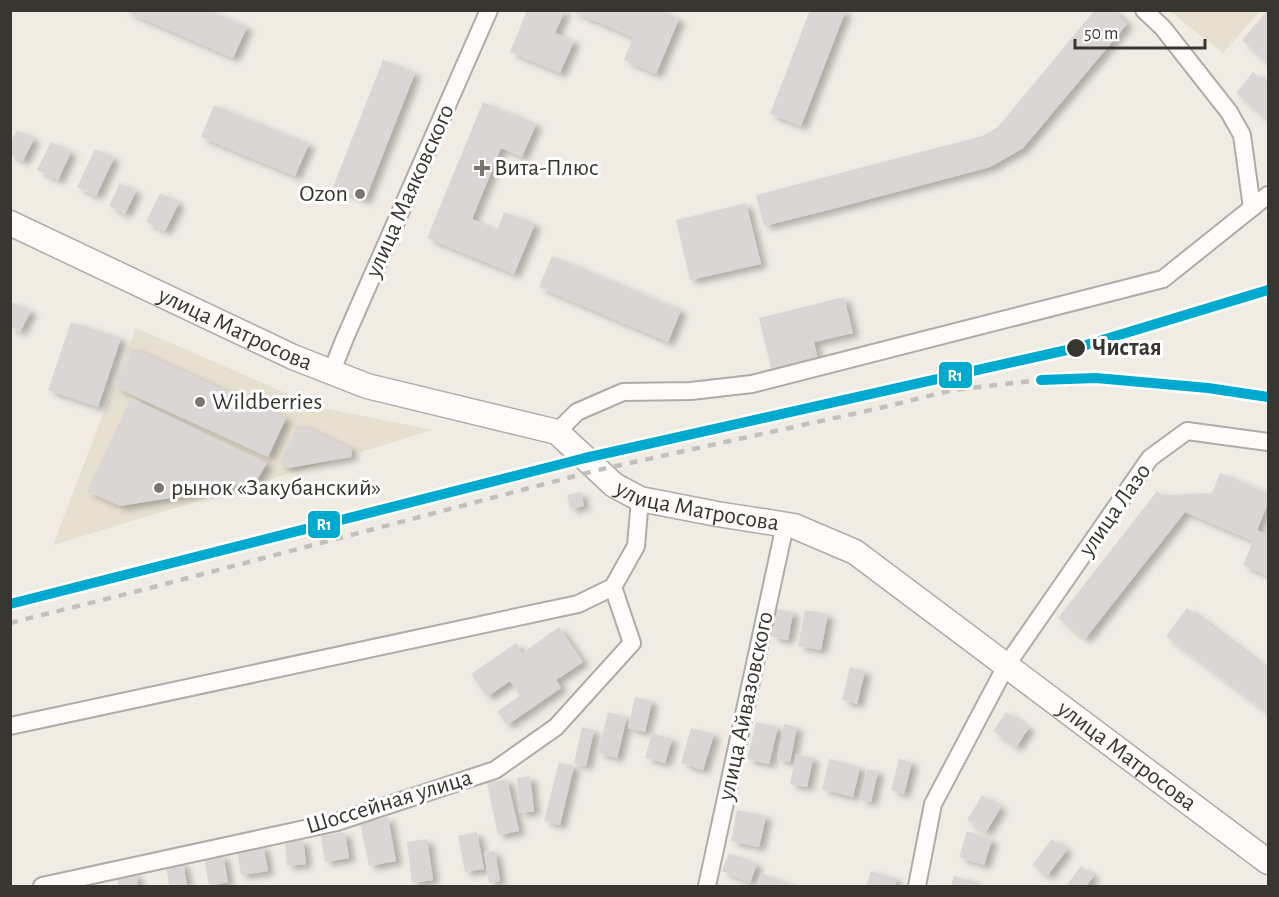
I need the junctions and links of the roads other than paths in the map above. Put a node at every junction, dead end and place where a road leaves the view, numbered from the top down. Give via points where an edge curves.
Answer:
1 (489, 10) edge
2 (1144, 10) edge
3 (1269, 195) edge
4 (1252, 208) junction
5 (10, 223) edge
6 (331, 373) junction
7 (557, 432) junction
8 (1269, 442) edge
9 (640, 499) junction
10 (785, 525) junction
11 (613, 587) junction
12 (1006, 666) junction
13 (10, 726) edge
14 (1269, 862) edge
15 (42, 886) edge
16 (707, 886) edge
17 (917, 886) edge

1 - 6 street, улица Маяковского
2 - 4 street via 1163,28 1242,135
3 - 4 street
4 - 7 street via 1163,279 752,384 691,391 623,392 577,412
5 - 6 main road, улица Матросова
6 - 7 main road, улица Матросова via 367,386
7 - 9 main road, улица Матросова via 614,484
8 - 12 street, улица Лазо via 1187,431 1150,458
9 - 10 main road, улица Матросова
9 - 11 street via 636,546
10 - 12 main road, улица Матросова via 855,552
10 - 16 street, улица Айвазовского
11 - 13 street via 578,604
11 - 15 street, Шоссейная улица via 632,643 556,728 495,770 336,822
12 - 14 main road, улица Матросова
12 - 17 street, улица Лазо via 933,804

